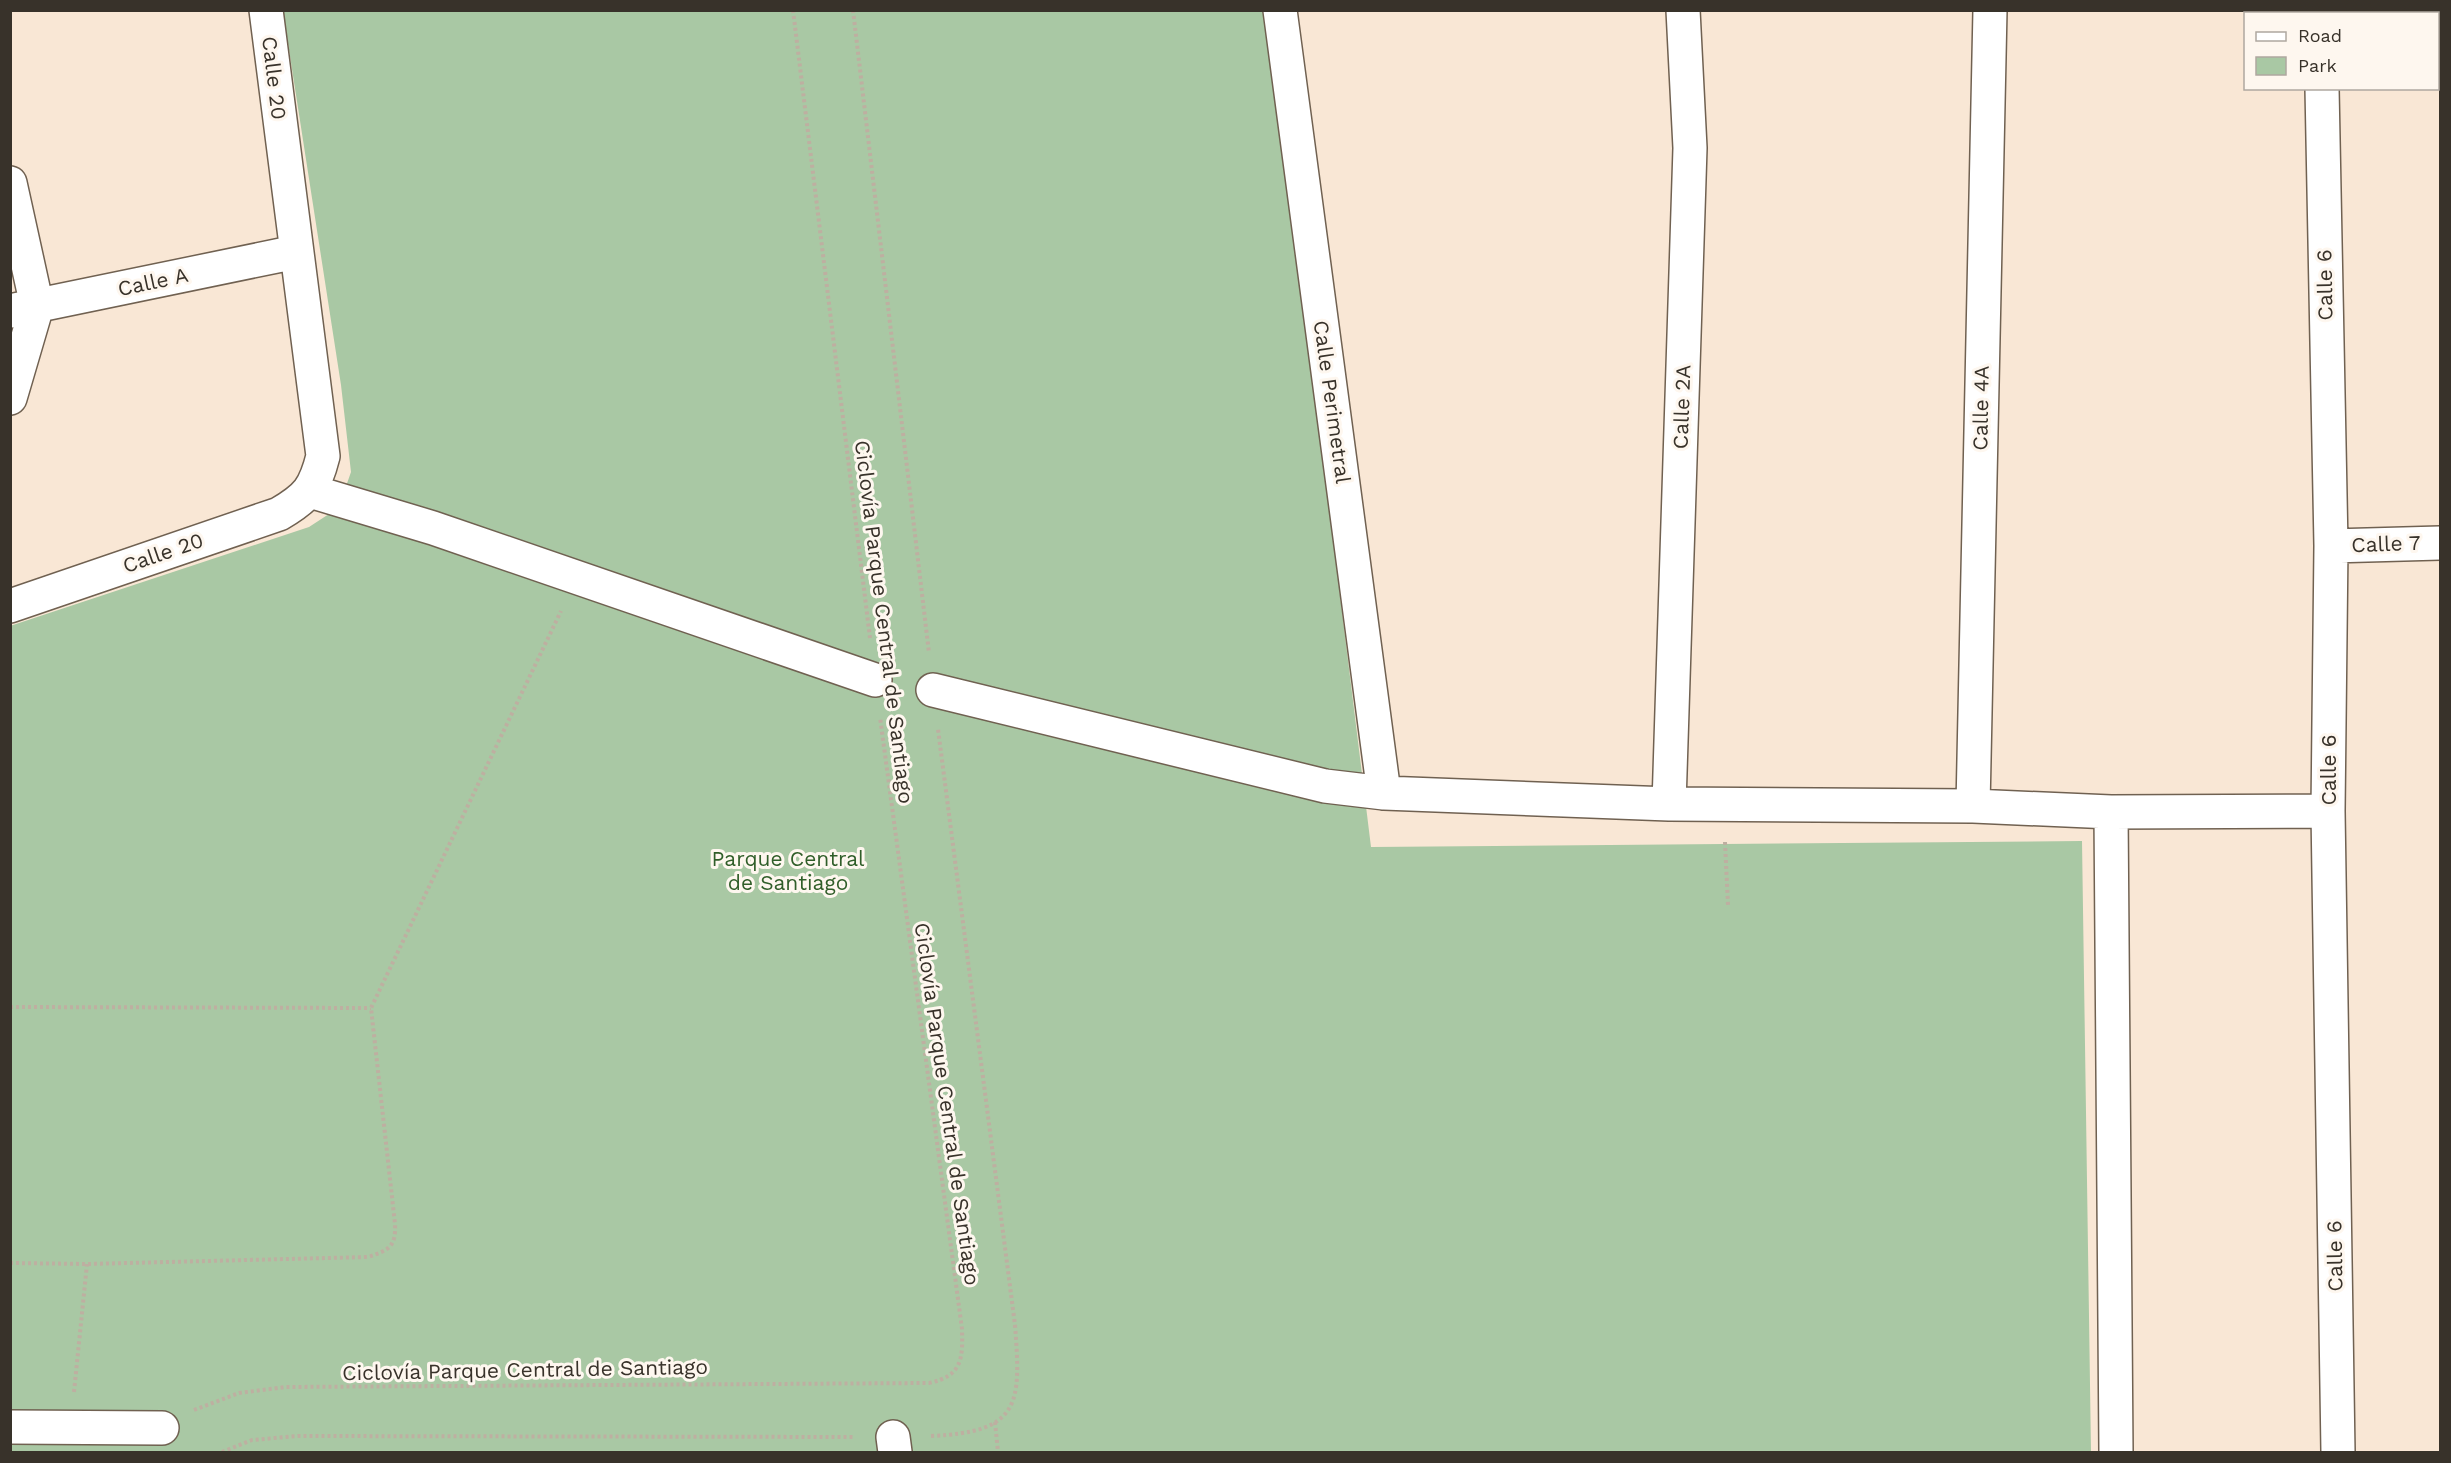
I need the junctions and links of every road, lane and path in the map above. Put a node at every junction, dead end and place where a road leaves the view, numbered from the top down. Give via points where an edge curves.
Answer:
1 (266, 10) edge
2 (793, 10) edge
3 (853, 10) edge
4 (1280, 10) edge
5 (1683, 10) edge
6 (1990, 10) edge
7 (2322, 90) edge
8 (10, 183) edge
9 (296, 252) junction
10 (24, 309) edge
11 (10, 398) edge
12 (310, 491) junction
13 (2440, 543) edge
14 (2331, 546) junction
15 (577, 578) junction
16 (10, 606) edge
17 (875, 680) junction
18 (933, 690) junction
19 (1384, 793) junction
20 (1669, 804) junction
21 (1723, 805) junction
22 (1973, 807) junction
23 (2328, 811) junction
24 (2111, 812) junction
25 (1728, 905) dead end
26 (10, 1007) edge
27 (371, 1008) junction
28 (10, 1263) edge
29 (87, 1264) junction
30 (995, 1422) junction
31 (10, 1427) edge
32 (162, 1428) joint
33 (71, 1440) edge
34 (894, 1445) edge
35 (222, 1452) edge
36 (998, 1452) edge
37 (2116, 1452) edge
38 (2338, 1452) edge

1 - 9 street, Calle 20
2 - 17 path, Ciclovía Parque Central de Santiago
3 - 18 path, Ciclovía Parque Central de Santiago
4 - 19 street, Calle Perimetral
5 - 20 street, Calle 2A via 1690,148
6 - 22 street, Calle 4A
7 - 14 street, Calle 6
8 - 10 street
9 - 10 street, Calle A
9 - 12 street, Calle 20 via 323,456
10 - 11 street
12 - 15 street
12 - 16 street, Calle 20 via 301,502 279,514
13 - 14 street, Calle 7
14 - 23 street, Calle 6
15 - 17 street
15 - 27 path
17 - 32 path, Ciclovía Parque Central de Santiago via 962,1329 963,1354 951,1374 929,1383 286,1387 239,1393 199,1407
18 - 19 street via 1325,786
18 - 30 path, Ciclovía Parque Central de Santiago via 1015,1325 1019,1374 1016,1394 1009,1412
19 - 20 street
20 - 21 street
21 - 22 street
21 - 25 path
22 - 24 street
23 - 24 street
23 - 38 street, Calle 6
24 - 37 street
26 - 27 path
27 - 29 path via 395,1224 391,1246 368,1257
28 - 29 path
29 - 33 path
30 - 34 path, Ciclovía Parque Central de Santiago via 973,1431
30 - 36 path
31 - 33 street
32 - 33 street
34 - 35 path, Ciclovía Parque Central de Santiago via 298,1436 252,1440

